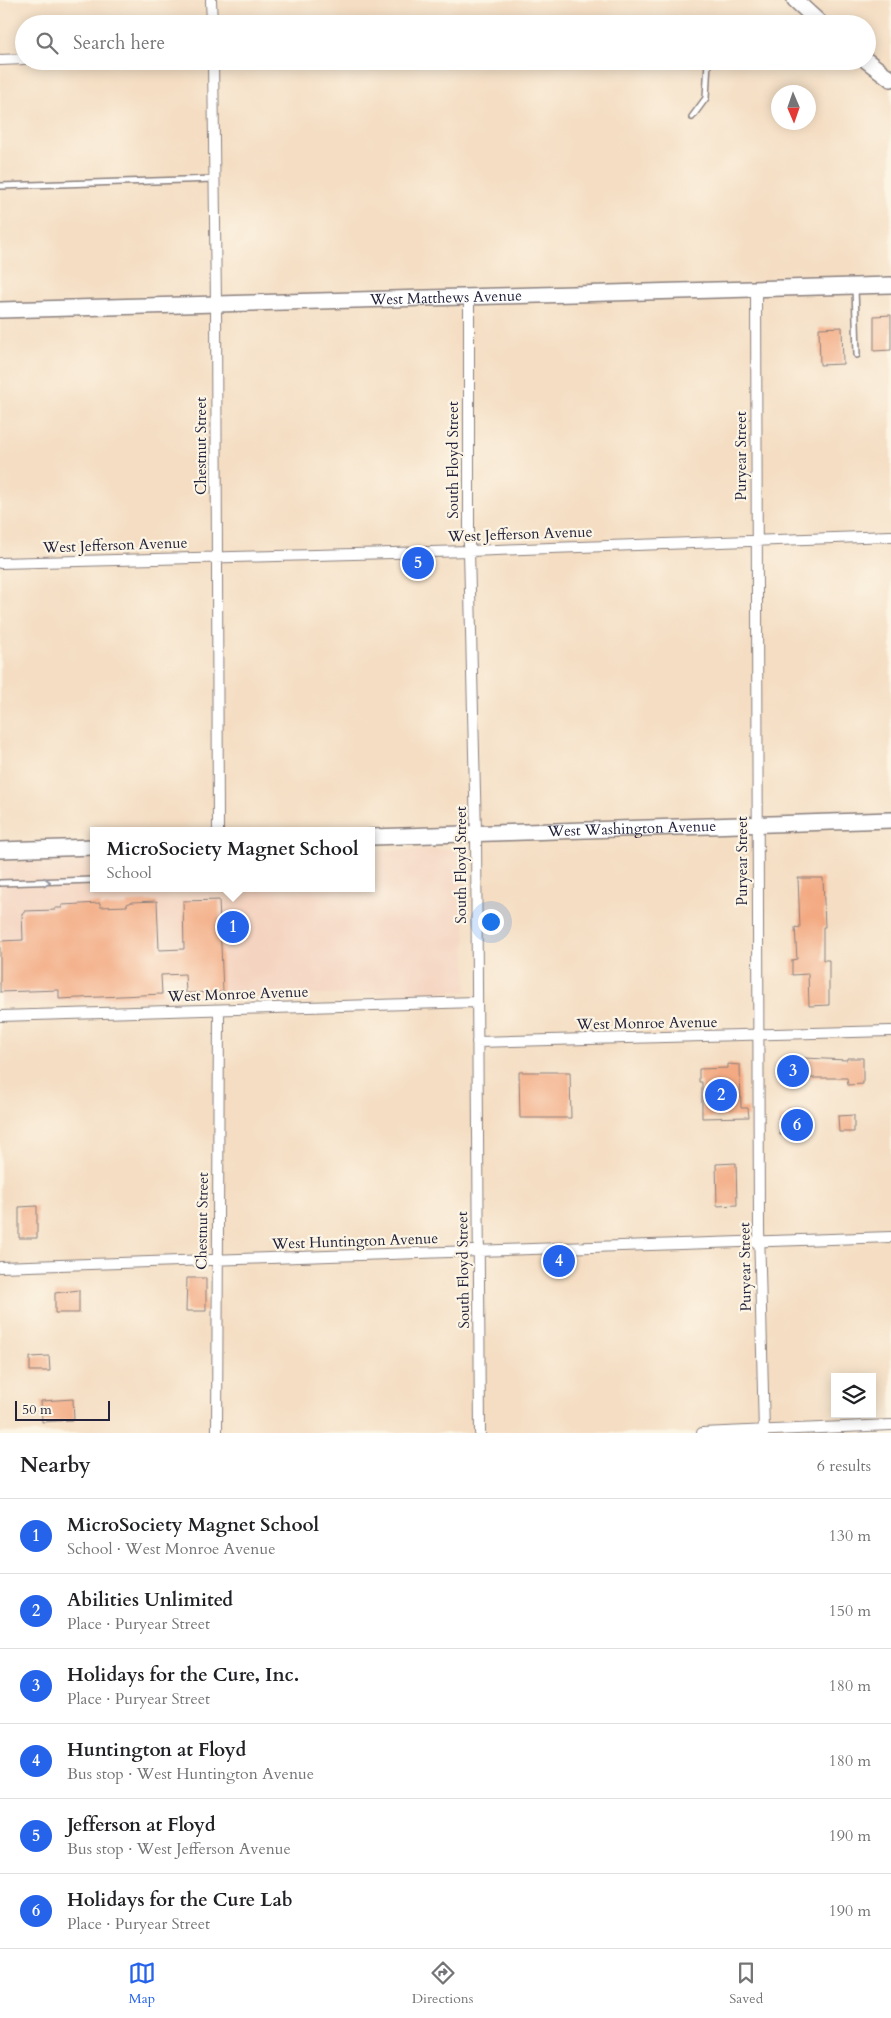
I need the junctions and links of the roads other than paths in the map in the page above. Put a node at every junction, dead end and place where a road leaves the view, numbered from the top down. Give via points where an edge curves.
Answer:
1 (212, 0) edge
2 (795, 0) edge
3 (212, 15) edge
4 (812, 15) edge
5 (15, 59) edge
6 (0, 60) edge
7 (876, 68) edge
8 (213, 70) edge
9 (708, 70) edge
10 (891, 79) edge
11 (692, 117) dead end
12 (214, 179) junction
13 (0, 186) edge
14 (891, 285) edge
15 (855, 286) junction
16 (756, 290) junction
17 (469, 296) junction
18 (216, 304) junction
19 (0, 310) edge
20 (857, 355) dead end
21 (891, 536) edge
22 (756, 541) junction
23 (469, 551) junction
24 (217, 557) junction
25 (0, 563) edge
26 (891, 820) edge
27 (757, 826) junction
28 (218, 827) edge
29 (476, 833) junction
30 (375, 837) edge
31 (90, 847) edge
32 (0, 850) edge
33 (90, 880) edge
34 (0, 883) edge
35 (476, 1002) junction
36 (219, 1010) junction
37 (0, 1016) edge
38 (891, 1031) edge
39 (759, 1036) junction
40 (477, 1042) junction
41 (891, 1237) edge
42 (759, 1241) junction
43 (478, 1252) junction
44 (217, 1260) junction
45 (0, 1268) edge
46 (891, 1425) edge
47 (764, 1432) edge
48 (217, 1433) edge
49 (480, 1433) edge
50 (702, 1433) edge

1 - 3 street
2 - 4 street
5 - 6 street
7 - 10 street
8 - 12 street, Chestnut Street
9 - 11 lane via 706,98
12 - 13 lane
12 - 18 street, Chestnut Street
14 - 15 street, West Matthews Avenue
15 - 16 street, West Matthews Avenue
15 - 20 lane
16 - 17 street, West Matthews Avenue
16 - 22 street, Puryear Street
17 - 18 street, West Matthews Avenue
17 - 23 street, South Floyd Street
18 - 19 street, West Matthews Avenue
18 - 24 street, Chestnut Street
21 - 22 street, West Jefferson Avenue
22 - 23 street, West Jefferson Avenue
22 - 27 street, Puryear Street
23 - 24 street, West Jefferson Avenue
23 - 29 street, South Floyd Street
24 - 25 street, West Jefferson Avenue
24 - 28 street, Chestnut Street
26 - 27 street, West Washington Avenue
27 - 29 street, West Washington Avenue
27 - 39 street, Puryear Street
29 - 30 street, West Washington Avenue
29 - 35 street, South Floyd Street
31 - 32 street
34 -> 33 lane
35 - 36 street, West Monroe Avenue
35 - 40 street, South Floyd Street
36 - 37 street, West Monroe Avenue
36 - 44 street, Chestnut Street
38 - 39 street, West Monroe Avenue
39 - 40 street, West Monroe Avenue
39 - 42 street, Puryear Street
40 - 43 street, South Floyd Street
41 - 42 street, West Huntington Avenue
42 - 43 street, West Huntington Avenue
42 - 47 street, Puryear Street
43 - 44 street, West Huntington Avenue
43 - 49 street, South Floyd Street
44 - 45 street, West Huntington Avenue
44 - 48 street, Chestnut Street
46 - 47 street
47 - 50 street

